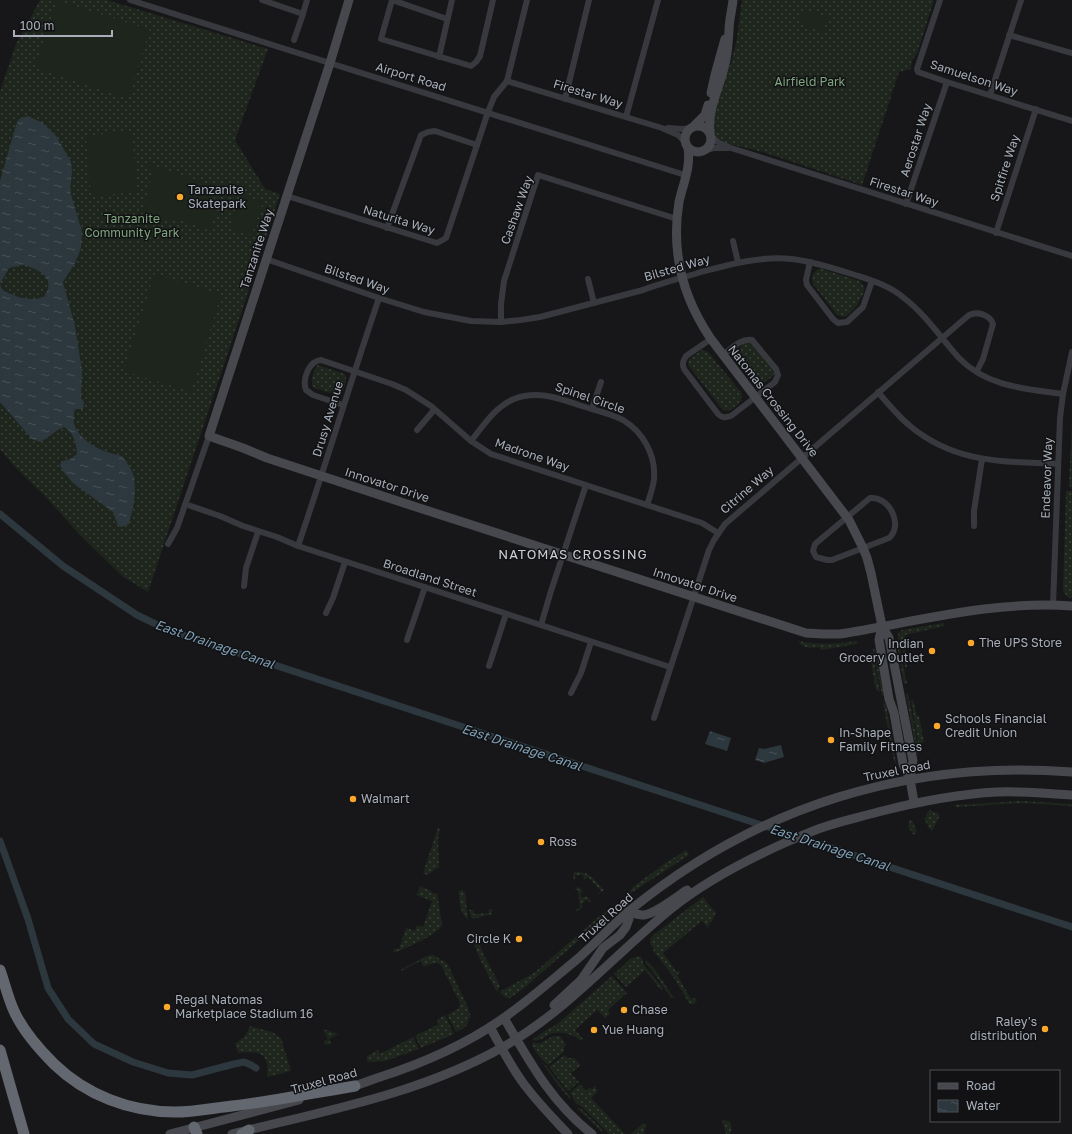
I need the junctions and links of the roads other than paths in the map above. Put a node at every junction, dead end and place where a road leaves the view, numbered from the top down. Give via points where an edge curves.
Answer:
1 (130, 0) edge
2 (262, 0) edge
3 (307, 0) edge
4 (349, 0) edge
5 (392, 0) edge
6 (452, 0) edge
7 (493, 0) edge
8 (527, 0) edge
9 (589, 0) edge
10 (658, 0) edge
11 (733, 0) edge
12 (940, 0) edge
13 (1021, 0) edge
14 (303, 14) junction
15 (447, 19) junction
16 (728, 30) junction
17 (1009, 35) junction
18 (294, 40) dead end
19 (1072, 53) edge
20 (439, 57) junction
21 (330, 63) junction
22 (507, 80) junction
23 (947, 82) junction
24 (990, 95) junction
25 (565, 99) junction
26 (1036, 109) junction
27 (488, 112) junction
28 (626, 116) junction
29 (1072, 121) edge
30 (692, 127) junction
31 (662, 128) junction
32 (711, 135) junction
33 (477, 145) junction
34 (686, 145) junction
35 (731, 148) junction
36 (703, 151) junction
37 (685, 178) junction
38 (287, 196) junction
39 (906, 204) junction
40 (677, 219) junction
41 (387, 228) junction
42 (996, 233) junction
43 (733, 241) dead end
44 (1072, 256) edge
45 (266, 259) junction
46 (738, 262) junction
47 (810, 262) junction
48 (682, 278) junction
49 (588, 279) dead end
50 (872, 280) junction
51 (379, 298) junction
52 (594, 303) junction
53 (501, 322) junction
54 (942, 338) junction
55 (711, 339) junction
56 (1072, 352) edge
57 (723, 355) junction
58 (977, 371) junction
59 (354, 372) junction
60 (601, 382) dead end
61 (878, 392) junction
62 (1063, 394) junction
63 (755, 397) junction
64 (343, 405) junction
65 (592, 409) junction
66 (434, 410) junction
67 (418, 430) dead end
68 (209, 436) junction
69 (471, 441) junction
70 (802, 458) junction
71 (982, 459) junction
72 (1058, 464) junction
73 (322, 476) junction
74 (586, 485) junction
75 (185, 504) junction
76 (647, 505) junction
77 (846, 517) junction
78 (974, 526) dead end
79 (258, 532) junction
80 (718, 533) junction
81 (168, 544) dead end
82 (298, 546) junction
83 (863, 548) junction
84 (563, 555) junction
85 (345, 562) junction
86 (244, 586) dead end
87 (424, 587) junction
88 (694, 597) junction
89 (1053, 605) junction
90 (1072, 606) edge
91 (326, 613) dead end
92 (506, 614) junction
93 (542, 625) junction
94 (882, 626) junction
95 (407, 640) dead end
96 (591, 642) junction
97 (490, 666) dead end
98 (670, 667) junction
99 (571, 693) dead end
100 (654, 718) dead end
101 (1072, 772) edge
102 (910, 779) junction
103 (1072, 795) edge
104 (914, 802) junction
105 (736, 867) junction
106 (628, 912) junction
107 (0, 970) edge
108 (504, 1018) junction
109 (490, 1027) junction
110 (532, 1028) junction
111 (516, 1039) junction
112 (502, 1048) junction
113 (0, 1050) edge
114 (355, 1086) junction
115 (195, 1131) edge
116 (246, 1132) edge
117 (24, 1134) edge
118 (170, 1134) edge
119 (232, 1134) edge
120 (568, 1134) edge
121 (592, 1134) edge

1 - 21 street, Airport Road
2 - 14 street
3 - 14 street
4 - 21 street, Tanzanite Way
5 - 15 street
5 - 20 street via 382,39
6 - 15 street
7 - 20 street via 480,56 476,62 471,66
8 - 22 street
9 - 25 street
10 - 28 street
11 - 16 street
12 - 23 street, Samuelson Way via 917,69 918,72
13 - 17 street
14 - 18 street
15 - 20 street
16 - 30 street via 707,109 702,119
16 - 32 street via 728,49 713,107
17 - 19 street
17 - 24 street
21 - 27 street, Airport Road
21 - 38 street, Tanzanite Way
22 - 25 street, Firestar Way
22 - 27 street, Naturita Way via 494,97
23 - 24 street, Samuelson Way
23 - 39 street, Aerostar Way
24 - 26 street, Samuelson Way
25 - 28 street, Firestar Way
26 - 29 street, Samuelson Way
26 - 42 street, Spitfire Way
27 - 33 street, Naturita Way
27 - 37 street, Airport Road
28 - 31 street, Firestar Way
30 - 31 street, Firestar Way
30 - 32 street via 704,126
30 - 34 street via 685,136
31 - 34 street, Firestar Way via 678,135
32 - 35 street, Firestar Way via 719,143
32 - 36 street via 710,145
33 - 41 street via 435,131 421,135
33 - 41 street, Naturita Way via 446,238 437,243
34 - 36 street via 696,152
34 - 37 street, Natomas Crossing Drive via 689,159
35 - 36 street, Firestar Way
35 - 39 street, Firestar Way
36 - 37 street, Natomas Crossing Drive via 694,159
37 - 40 street, Natomas Crossing Drive
38 - 41 street, Naturita Way
38 - 45 street, Tanzanite Way
39 - 42 street, Firestar Way
40 - 48 street, Natomas Crossing Drive via 677,245
40 - 53 street, Cashaw Way via 538,175 504,281
42 - 44 street, Firestar Way
43 - 46 street
45 - 51 street, Bilsted Way
45 - 68 street, Tanzanite Way
46 - 47 street, Bilsted Way via 771,258
46 - 48 street, Bilsted Way
47 - 50 street, Bilsted Way
47 - 50 street via 807,285 838,323 847,322 862,307
48 - 52 street, Bilsted Way
48 - 55 street, Natomas Crossing Drive via 694,311
49 - 52 street
50 - 54 street, Bilsted Way via 892,289 912,304
51 - 53 street, Bilsted Way via 448,318
51 - 59 street, Drusy Avenue
52 - 53 street, Bilsted Way via 540,317
54 - 58 street, Bilsted Way via 960,359
54 - 58 street, Citrine Way via 973,313 990,318 993,327
54 - 61 street, Citrine Way
55 - 57 street, Natomas Crossing Drive
55 - 63 street via 686,356 682,363 684,370 718,414 724,418 731,416
56 - 62 street, Endeavor Way
57 - 63 street, Natomas Crossing Drive
57 - 63 street via 748,339 755,342 772,364 778,372 777,379
58 - 62 street, Bilsted Way via 1002,384
59 - 64 street, Drusy Avenue
59 - 64 street, Madrone Way via 321,360 313,363 308,372 304,384 308,393
59 - 66 street, Madrone Way via 406,390
60 - 65 street
61 - 70 street, Citrine Way
61 - 71 street via 898,415 921,435 949,450
62 - 72 street, Endeavor Way
63 - 70 street, Natomas Crossing Drive
64 - 73 street, Drusy Avenue
65 - 69 street, Spinel Circle via 553,396 523,396 498,409
65 - 76 street, Spinel Circle via 623,420 645,441 650,450 654,470 653,487
66 - 67 street
66 - 69 street, Madrone Way
68 - 73 street, Innovator Drive
68 - 75 street, Tanzanite Way
69 - 74 street, Madrone Way via 491,454
70 - 77 street, Natomas Crossing Drive
70 - 80 street, Citrine Way via 734,516
71 - 72 street
71 - 78 street
72 - 89 street, Endeavor Way
73 - 82 street, Drusy Avenue
73 - 84 street, Innovator Drive
74 - 76 street, Madrone Way
74 - 84 street
75 - 79 street, Broadland Street
75 - 81 street, Tanzanite Way via 177,528
76 - 80 street, Madrone Way via 702,523
77 - 83 street, Natomas Crossing Drive
77 - 83 street via 815,544 814,554 819,559 832,560
77 - 83 street via 867,500 874,498 885,503 892,513 895,524 893,535
79 - 82 street, Broadland Street
79 - 86 street via 246,568
80 - 88 street, Citrine Way via 709,550
82 - 85 street, Broadland Street
83 - 94 street, Natomas Crossing Drive
84 - 88 street, Innovator Drive
84 - 93 street
85 - 87 street, Broadland Street
85 - 91 street
87 - 92 street, Broadland Street
87 - 95 street
88 - 94 street, Innovator Drive via 806,633 840,634
88 - 98 street, Citrine Way
89 - 90 street, Innovator Drive
89 - 94 street, Innovator Drive via 973,611
92 - 93 street, Broadland Street
92 - 97 street
93 - 96 street, Broadland Street
94 - 102 street, Natomas Crossing Drive via 889,638 912,754
96 - 98 street, Broadland Street
96 - 99 street via 581,673
98 - 100 street, Citrine Way
101 - 102 street, Truxel Road via 992,770
102 - 104 street, Natomas Crossing Drive
102 - 106 street, Truxel Road via 854,792 788,815 699,860
103 - 104 street via 998,792 939,797
104 - 105 street via 822,827
105 - 106 street via 724,868 645,915
105 - 110 street via 674,906 586,985
106 - 108 street, Truxel Road via 577,960
106 - 110 street via 629,919 620,935 603,948 581,980
107 - 114 highway via 14,1010 27,1034 44,1054 65,1075 90,1091 117,1103 146,1110 175,1112 263,1103
108 - 109 street, Truxel Road
108 - 111 street
109 - 112 street
109 - 114 street, Truxel Road via 427,1060
110 - 111 street
111 - 112 street
111 - 121 street via 541,1080 567,1112
112 - 116 street via 402,1091
112 - 120 street via 522,1081
113 - 117 highway
114 - 115 street, Truxel Road
115 - 118 street, Truxel Road
116 - 119 street

